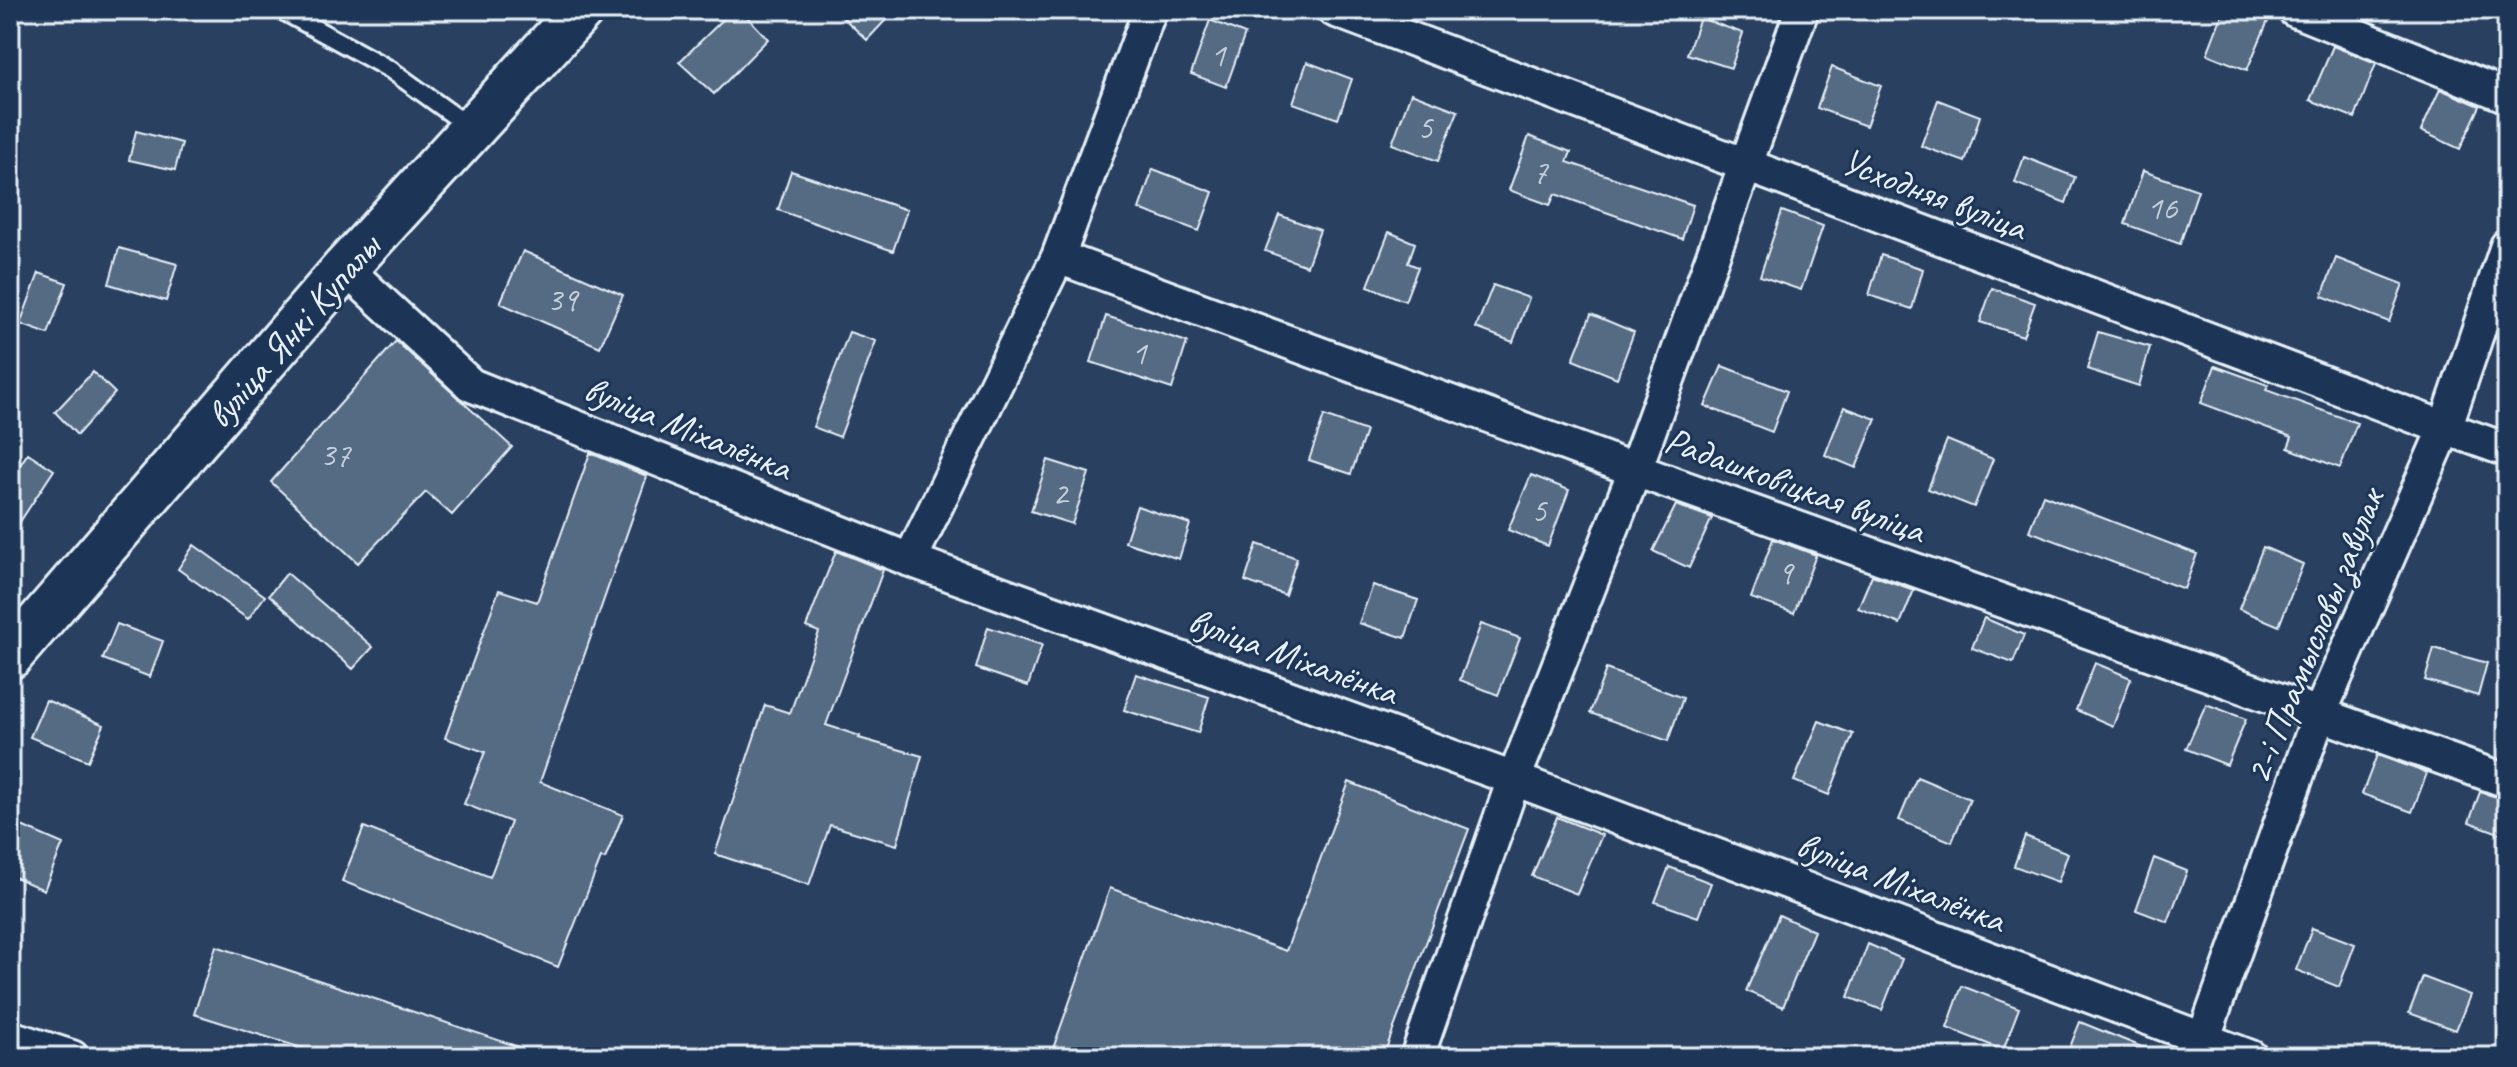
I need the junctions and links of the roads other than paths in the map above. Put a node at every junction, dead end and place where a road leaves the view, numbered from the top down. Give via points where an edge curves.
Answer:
1 (281, 10) edge
2 (581, 10) edge
3 (1150, 10) edge
4 (1334, 10) edge
5 (1802, 10) edge
6 (2294, 10) edge
7 (2507, 96) edge
8 (472, 129) junction
9 (1745, 166) junction
10 (2507, 246) edge
11 (1058, 257) junction
12 (345, 268) junction
13 (2445, 428) junction
14 (2507, 450) edge
15 (1635, 470) junction
16 (910, 560) junction
17 (10, 656) edge
18 (2319, 715) junction
19 (1514, 779) junction
20 (2507, 781) edge
21 (10, 1037) edge
22 (2201, 1048) edge
23 (72, 1057) edge
24 (1417, 1057) edge
25 (2251, 1057) edge

1 - 8 lane via 391,70
2 - 8 main road, вуліца Янкі Купалы
3 - 11 street
4 - 9 street, Усходняя вуліца
5 - 9 street
6 - 7 street
8 - 12 main road, вуліца Янкі Купалы
9 - 13 street, Усходняя вуліца
9 - 15 street
10 - 13 street, 2-і Прамысловы завулак
11 - 15 street, Радашковіцкая вуліца
11 - 16 street
12 - 16 street, вуліца Міхалёнка via 471,385
12 - 17 main road, вуліца Янкі Купалы
13 - 14 street, Усходняя вуліца
13 - 18 street, 2-і Прамысловы завулак
15 - 18 street, Радашковіцкая вуліца
15 - 19 street
16 - 19 street, вуліца Міхалёнка
18 - 20 street, Радашковіцкая вуліца
18 - 22 street, 2-і Прамысловы завулак
19 - 22 street, вуліца Міхалёнка
19 - 24 street
21 - 23 street
22 - 25 street, вуліца Міхалёнка

